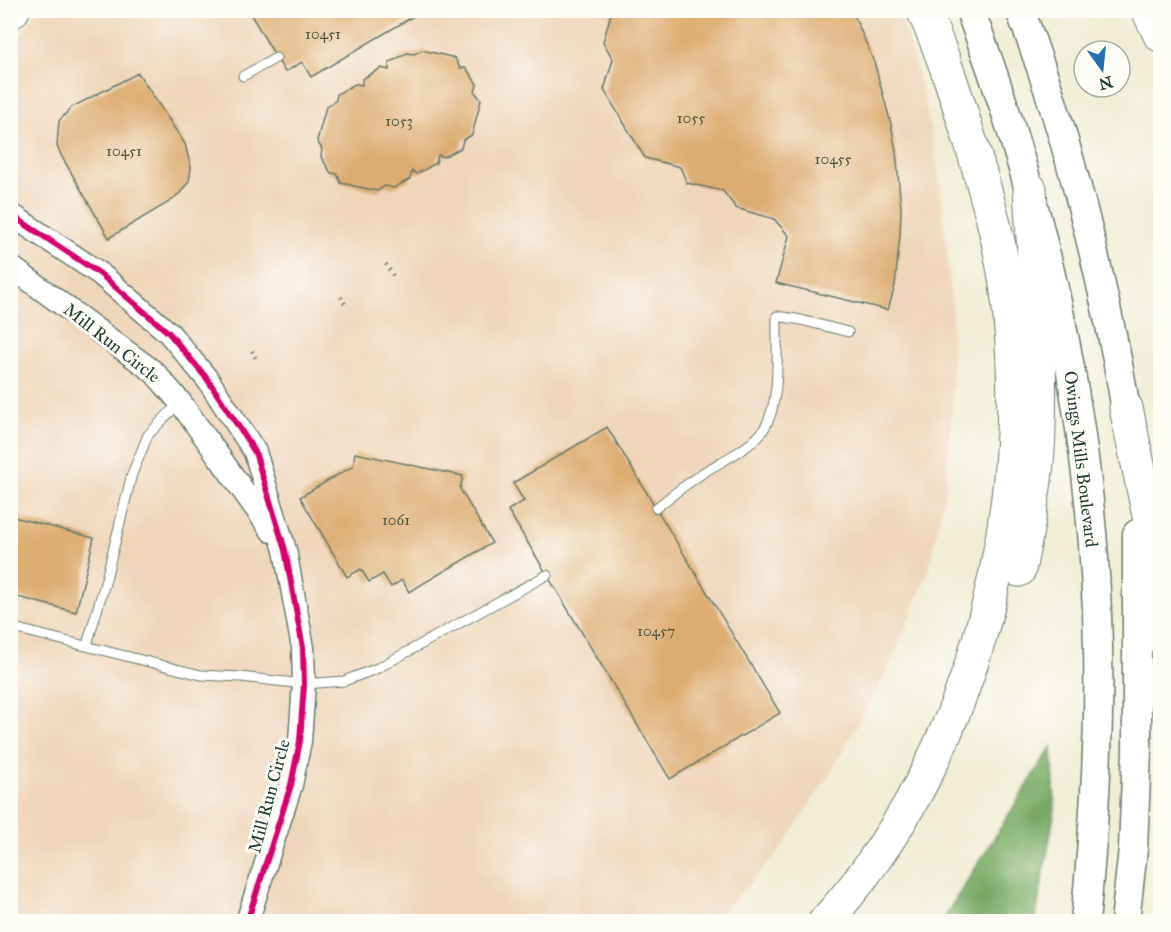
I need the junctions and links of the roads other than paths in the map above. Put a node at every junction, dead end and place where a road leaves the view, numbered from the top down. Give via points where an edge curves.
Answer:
1 (923, 10) edge
2 (970, 10) edge
3 (1020, 10) edge
4 (1148, 10) edge
5 (1161, 35) edge
6 (276, 58) dead end
7 (243, 76) dead end
8 (1030, 189) junction
9 (10, 214) edge
10 (10, 266) edge
11 (848, 332) dead end
12 (180, 402) junction
13 (1126, 408) junction
14 (656, 508) dead end
15 (285, 550) junction
16 (547, 575) dead end
17 (10, 627) edge
18 (1161, 637) edge
19 (87, 645) junction
20 (304, 684) junction
21 (247, 921) edge
22 (825, 921) edge
23 (845, 921) edge
24 (1085, 921) edge
25 (1125, 921) edge

1 - 22 highway via 976,157 1006,287 1014,399 1008,505 991,597 944,734 896,826
2 - 8 main road, Owings Mills Boulevard
3 - 13 main road via 1082,200
4 - 5 highway
6 - 7 lane
8 - 23 highway via 1040,375 1038,451 1015,589 988,680 951,764 898,853
8 - 24 main road, Owings Mills Boulevard via 1068,353 1091,535 1098,646 1098,736
9 - 15 street, Mill Run Circle via 99,273 169,333 196,364 255,452
10 - 12 street, Mill Run Circle via 154,372
11 - 14 lane via 777,316 777,378 771,413 763,430 752,442
12 - 15 street, Mill Run Circle
12 - 19 lane via 148,435 132,474
13 - 18 highway via 1149,516
13 - 25 main road via 1137,527 1138,636 1134,827
15 - 20 street, Mill Run Circle via 303,648
16 - 20 lane via 378,668 344,681
17 - 19 lane
19 - 20 lane via 201,675
20 - 21 street, Mill Run Circle via 300,741 291,785

